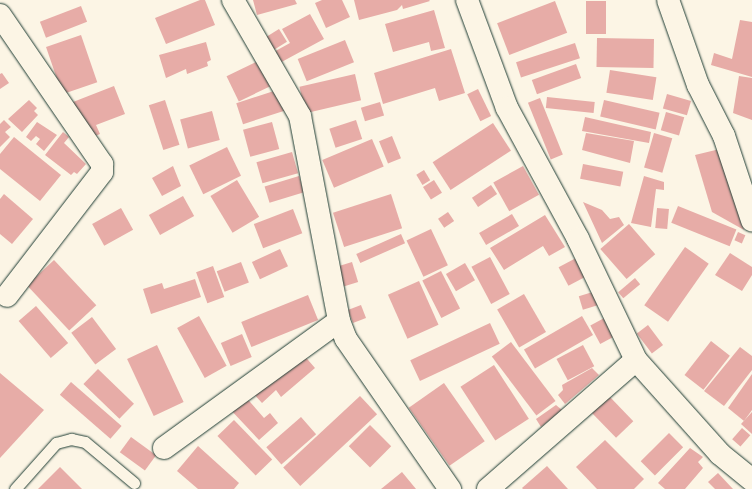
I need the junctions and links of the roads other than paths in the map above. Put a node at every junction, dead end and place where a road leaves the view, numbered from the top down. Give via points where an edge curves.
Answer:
1 (232, 0) edge
2 (467, 0) edge
3 (668, 0) edge
4 (0, 15) edge
5 (752, 220) edge
6 (7, 296) dead end
7 (339, 321) junction
8 (636, 360) junction
9 (164, 448) dead end
10 (752, 480) edge
11 (134, 483) dead end
12 (15, 489) edge
13 (450, 489) edge
14 (488, 489) edge

1 - 7 street via 300,116
2 - 8 street via 507,108 578,239
3 - 5 street via 698,85 724,136
4 - 6 street via 102,164 102,172
7 - 9 street
7 - 13 street via 346,339 392,409
8 - 10 street via 720,454
8 - 14 street
11 - 12 lane via 85,442 71,439 56,443

